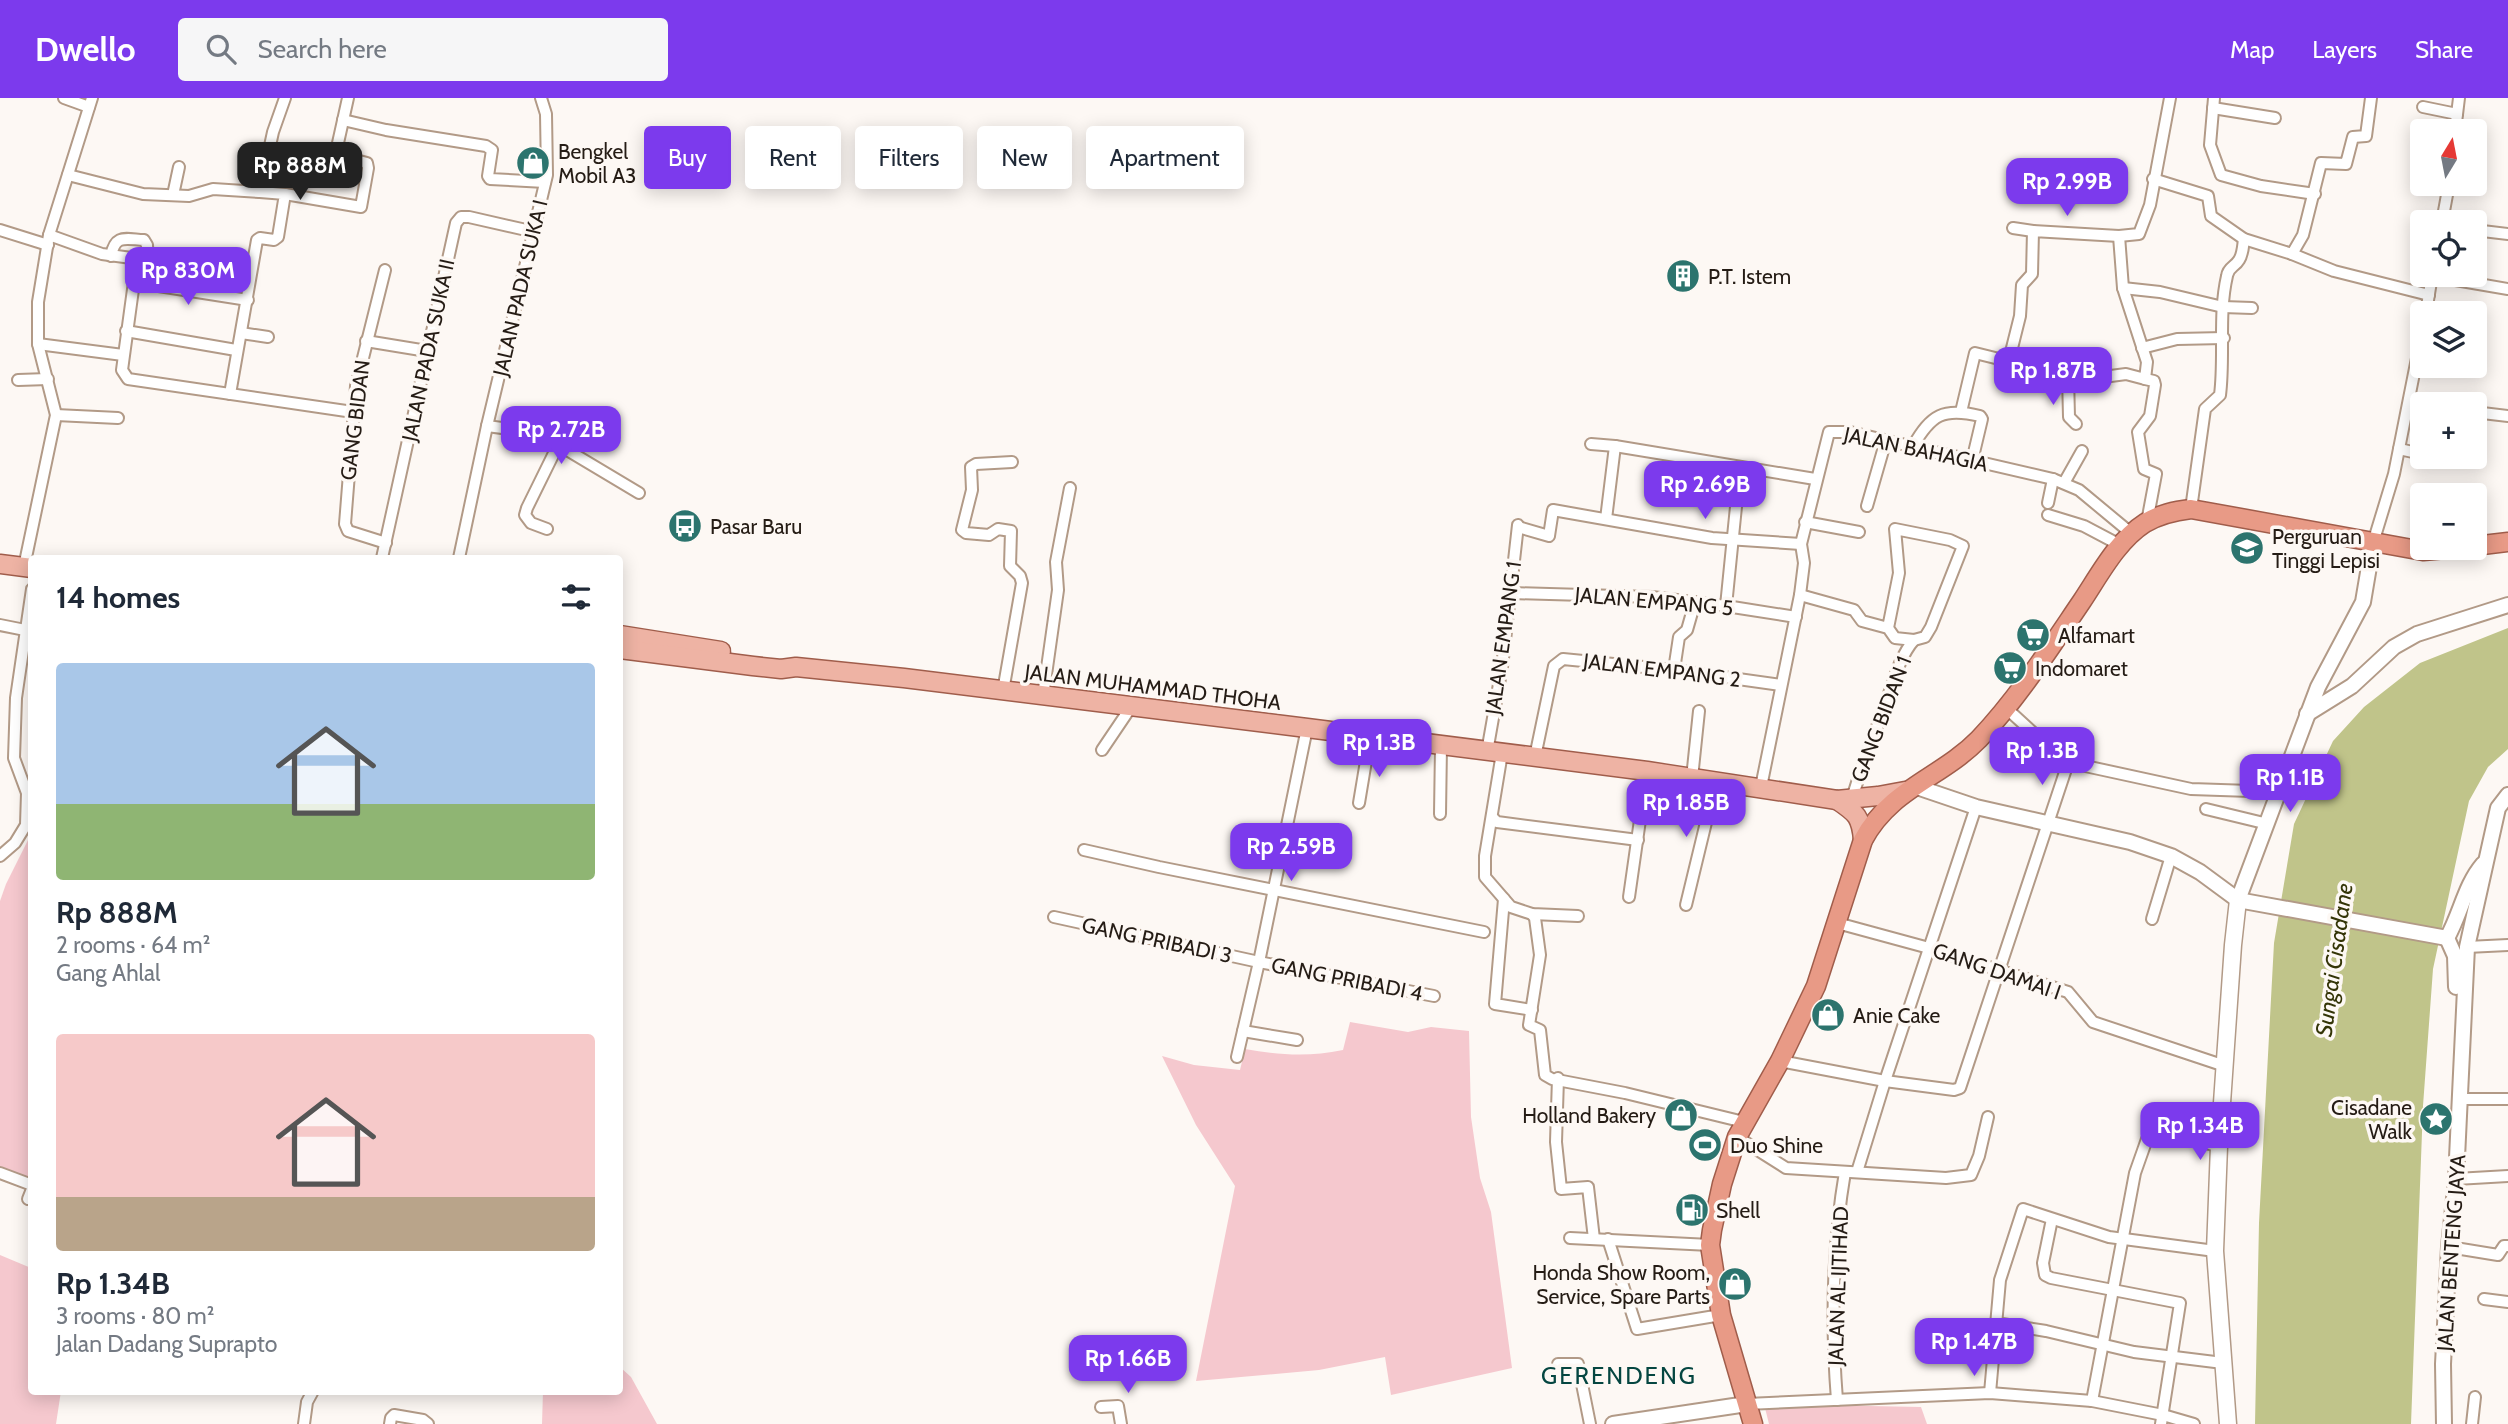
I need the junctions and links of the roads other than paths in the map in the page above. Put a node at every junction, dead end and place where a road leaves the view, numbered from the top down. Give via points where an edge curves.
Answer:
1 (64, 98) edge
2 (285, 98) edge
3 (348, 98) edge
4 (541, 98) edge
5 (2170, 98) edge
6 (2371, 98) edge
7 (2459, 98) edge
8 (91, 102) edge
9 (2213, 103) edge
10 (2423, 107) dead end
11 (2457, 114) junction
12 (2275, 118) dead end
13 (2456, 119) edge
14 (343, 120) junction
15 (179, 167) dead end
16 (68, 175) junction
17 (2153, 179) junction
18 (545, 182) junction
19 (260, 192) junction
20 (285, 194) junction
21 (2315, 194) junction
22 (173, 195) junction
23 (2013, 228) dead end
24 (0, 230) edge
25 (2033, 231) junction
26 (535, 232) junction
27 (2487, 232) edge
28 (2508, 234) edge
29 (2119, 236) junction
30 (2244, 239) junction
31 (49, 240) junction
32 (2292, 254) junction
33 (111, 256) junction
34 (142, 261) junction
35 (161, 262) dead end
36 (385, 270) dead end
37 (133, 282) junction
38 (2487, 285) edge
39 (2430, 287) edge
40 (2123, 288) junction
41 (2508, 289) edge
42 (2429, 295) junction
43 (248, 300) junction
44 (2428, 301) edge
45 (2223, 307) junction
46 (2252, 308) dead end
47 (125, 331) junction
48 (241, 333) junction
49 (268, 337) dead end
50 (2224, 338) junction
51 (366, 341) junction
52 (38, 344) junction
53 (2142, 348) junction
54 (236, 350) junction
55 (427, 351) junction
56 (123, 355) junction
57 (2009, 360) junction
58 (2068, 376) junction
59 (2414, 378) edge
60 (48, 379) junction
61 (2146, 379) junction
62 (18, 380) dead end
63 (230, 394) junction
64 (2409, 403) joint
65 (353, 412) junction
66 (1961, 412) junction
67 (2487, 414) edge
68 (56, 415) junction
69 (2508, 416) edge
70 (118, 418) dead end
71 (2077, 424) dead end
72 (487, 426) junction
73 (1885, 440) junction
74 (1591, 444) dead end
75 (558, 445) junction
76 (1615, 446) junction
77 (1913, 446) junction
78 (2399, 449) junction
79 (2082, 450) dead end
80 (2410, 451) edge
81 (1972, 461) junction
82 (1012, 463) dead end
83 (1740, 467) junction
84 (1815, 480) junction
85 (2058, 481) junction
86 (1070, 488) dead end
87 (639, 493) dead end
88 (2048, 503) dead end
89 (1867, 506) dead end
90 (2191, 509) junction
91 (2048, 515) dead end
92 (1606, 519) junction
93 (1805, 522) junction
94 (2147, 522) junction
95 (547, 529) dead end
96 (1859, 532) dead end
97 (1731, 539) junction
98 (2126, 539) junction
99 (2508, 542) edge
100 (386, 543) junction
101 (2373, 543) junction
102 (1801, 544) junction
103 (2487, 544) edge
104 (2410, 549) edge
105 (30, 555) edge
106 (383, 555) edge
107 (460, 555) edge
108 (0, 564) edge
109 (28, 568) edge
110 (1511, 593) junction
111 (1800, 595) junction
112 (1695, 602) junction
113 (2508, 605) edge
114 (1726, 606) junction
115 (28, 612) edge
116 (1796, 617) junction
117 (0, 625) edge
118 (1888, 628) junction
119 (25, 629) junction
120 (623, 635) edge
121 (1914, 640) junction
122 (623, 649) edge
123 (796, 667) junction
124 (1674, 670) junction
125 (1781, 685) junction
126 (1003, 691) junction
127 (1044, 696) junction
128 (1131, 707) junction
129 (2005, 707) junction
130 (1699, 711) dead end
131 (2307, 715) junction
132 (1307, 728) junction
133 (1361, 735) junction
134 (1441, 746) junction
135 (1102, 750) dead end
136 (1494, 752) junction
137 (1535, 757) junction
138 (2069, 760) junction
139 (1647, 771) junction
140 (1692, 778) junction
141 (1716, 781) junction
142 (1761, 787) junction
143 (1910, 789) junction
144 (2280, 792) junction
145 (2508, 795) edge
146 (1844, 799) junction
147 (1359, 803) dead end
148 (1976, 807) junction
149 (2206, 809) dead end
150 (1440, 814) dead end
151 (1493, 818) junction
152 (2046, 824) junction
153 (2268, 824) junction
154 (1638, 840) junction
155 (1863, 840) junction
156 (1084, 850) dead end
157 (0, 856) edge
158 (2171, 856) junction
159 (2485, 860) junction
160 (1274, 888) junction
161 (1629, 897) dead end
162 (1504, 899) junction
163 (2238, 901) junction
164 (1686, 905) dead end
165 (1532, 914) junction
166 (1578, 916) dead end
167 (1054, 917) dead end
168 (2152, 919) dead end
169 (1837, 923) junction
170 (1484, 932) dead end
171 (2445, 937) junction
172 (2508, 945) edge
173 (2467, 947) junction
174 (1929, 948) junction
175 (1259, 962) junction
176 (2000, 970) junction
177 (1434, 996) dead end
178 (1532, 1010) junction
179 (2463, 1025) junction
180 (1243, 1031) junction
181 (1297, 1040) dead end
182 (1237, 1057) dead end
183 (1780, 1061) junction
184 (2225, 1066) junction
185 (1558, 1078) junction
186 (1885, 1081) junction
187 (2508, 1098) edge
188 (2459, 1099) junction
189 (1988, 1116) dead end
190 (1741, 1130) junction
191 (2219, 1146) junction
192 (0, 1172) edge
193 (1845, 1172) junction
194 (1857, 1172) junction
195 (2508, 1176) edge
196 (2456, 1179) junction
197 (28, 1189) edge
198 (2052, 1219) junction
199 (1570, 1238) dead end
200 (1594, 1239) junction
201 (1608, 1239) junction
202 (2123, 1240) junction
203 (1710, 1245) junction
204 (2508, 1246) edge
205 (2449, 1247) junction
206 (2215, 1251) junction
207 (2114, 1289) junction
208 (2484, 1299) dead end
209 (2508, 1302) edge
210 (1721, 1315) junction
211 (1996, 1323) junction
212 (2102, 1344) junction
213 (2173, 1358) junction
214 (2223, 1363) junction
215 (1558, 1364) dead end
216 (1990, 1393) junction
217 (311, 1395) edge
218 (2475, 1397) dead end
219 (1837, 1401) junction
220 (2092, 1401) junction
221 (1747, 1404) junction
222 (1101, 1407) dead end
223 (2162, 1420) edge
224 (304, 1424) edge
225 (390, 1424) edge
226 (428, 1424) edge
227 (1121, 1424) edge
228 (1590, 1424) edge
229 (1613, 1424) edge
230 (1754, 1424) edge
231 (2194, 1424) edge
232 (2228, 1424) edge
233 (2444, 1424) edge
234 (2472, 1424) edge

1 - 8 street
2 - 19 street
3 - 14 street
4 - 18 street, JALAN PADA SUKA I via 546,114
5 - 17 street
6 - 21 street via 2365,136 2353,137 2346,164 2322,162
7 - 11 street
8 - 16 street
9 - 12 street
9 - 21 street via 2210,145 2221,175
10 - 11 street
11 - 13 street
14 - 18 street via 486,146 492,150 490,179
14 - 20 street via 336,152 367,163 361,207
15 - 22 street
16 - 22 street via 143,194
16 - 31 street
17 - 29 street via 2150,205 2139,234
17 - 30 street via 2208,196 2211,216
18 - 26 street, JALAN PADA SUKA I
19 - 20 street
19 - 22 street via 213,188 189,196
20 - 43 street via 278,238 257,240
21 - 32 street
23 - 25 street
24 - 31 street
25 - 29 street
25 - 57 street via 2032,274 2022,285
26 - 55 street, JALAN PADA SUKA II via 469,217 458,220
26 - 72 street, JALAN PADA SUKA I
27 - 28 street
29 - 40 street
30 - 32 street
30 - 45 street via 2240,258 2228,270
31 - 33 street
31 - 52 street via 38,302
32 - 42 street via 2334,271
33 - 34 street
33 - 34 street via 118,240 144,240
34 - 35 street
34 - 37 street
36 - 51 street, GANG BIDAN
37 - 43 street
37 - 47 street
38 - 41 street
39 - 42 street
40 - 45 street
40 - 53 street
42 - 44 street
43 - 48 street
45 - 46 street
45 - 50 street
47 - 54 street
47 - 56 street
48 - 49 street
48 - 54 street
50 - 53 street via 2177,339
50 - 90 street via 2220,395 2205,409
51 - 55 street
51 - 65 street, GANG BIDAN
52 - 56 street
52 - 60 street
53 - 61 street
54 - 63 street
55 - 100 street, JALAN PADA SUKA II
56 - 63 street via 122,370 128,379
57 - 58 street
57 - 66 street via 1975,353
58 - 61 street via 2088,379 2126,374
58 - 71 street via 2069,416
59 - 64 street
60 - 62 street
60 - 68 street
61 - 94 street via 2155,385 2150,416 2138,436 2144,469 2156,474
63 - 65 street
64 - 78 street
65 - 100 street, GANG BIDAN via 345,528
66 - 77 street via 1926,424
66 - 81 street via 1981,418
67 - 69 street
68 - 70 street
68 - 105 street
72 - 75 street via 531,432
72 - 107 street, JALAN PADA SUKA I
73 - 77 street, JALAN BAHAGIA
73 - 84 street, JALAN BAHAGIA via 1829,432
73 - 89 street
74 - 76 street
75 - 87 street
75 - 95 street via 525,515 531,523
76 - 83 street
76 - 92 street
77 - 81 street, JALAN BAHAGIA
78 - 80 street
78 - 101 street
79 - 85 street
81 - 85 street, JALAN BAHAGIA
82 - 126 street via 971,467 972,490 962,530 989,535 998,529 1011,531 1010,566 1021,583
83 - 84 street
83 - 97 street
84 - 93 street, JALAN BAHAGIA
85 - 88 street
85 - 98 street, JALAN BAHAGIA via 2079,491
86 - 127 street via 1056,562 1058,590
90 - 94 highway via 2168,511
90 - 101 highway
91 - 98 street
92 - 97 street
92 - 110 street, JALAN EMPANG 1 via 1553,510 1549,536 1518,526
93 - 96 street
93 - 102 street, JALAN BAHAGIA
94 - 98 highway
97 - 102 street
97 - 114 street
98 - 129 highway
99 - 103 highway
100 - 106 street, JALAN PADA SUKA II
101 - 104 highway
101 - 131 street via 2363,602
102 - 111 street, JALAN BAHAGIA
108 - 109 main road
110 - 112 street, JALAN EMPANG 5
110 - 136 street, JALAN EMPANG 1
111 - 116 street, JALAN BAHAGIA
111 - 118 street via 1854,610 1862,621
112 - 114 street, JALAN EMPANG 5
112 - 124 street via 1687,630 1679,637
113 - 131 street via 2417,634
114 - 116 street, JALAN EMPANG 5
115 - 119 street
116 - 125 street, JALAN BAHAGIA
117 - 119 street
118 - 121 street via 1895,638
118 - 121 street, GANG BIDAN 1 via 1899,573 1895,529 1950,540 1963,547 1931,627 1925,636
119 - 157 street via 13,771 27,793 26,825
120 - 123 main road, JALAN MUHAMMAD THOHA
121 - 146 street, GANG BIDAN 1
122 - 123 main road, JALAN MUHAMMAD THOHA
123 - 126 main road, JALAN MUHAMMAD THOHA
124 - 125 street, JALAN EMPANG 2
124 - 137 street, JALAN EMPANG 2 via 1563,659 1554,666
125 - 142 street, JALAN BAHAGIA
126 - 127 main road, JALAN MUHAMMAD THOHA
127 - 128 main road, JALAN MUHAMMAD THOHA
128 - 132 main road, JALAN MUHAMMAD THOHA
128 - 135 street
129 - 138 street
129 - 143 highway via 1978,740
130 - 140 street
131 - 144 street
132 - 133 main road, JALAN MUHAMMAD THOHA
132 - 160 street
133 - 134 main road, JALAN MUHAMMAD THOHA
133 - 147 street via 1370,743
134 - 136 main road, JALAN MUHAMMAD THOHA
134 - 150 street
136 - 137 main road, JALAN MUHAMMAD THOHA
136 - 151 street, JALAN EMPANG 1
137 - 139 main road, JALAN MUHAMMAD THOHA
138 - 144 street via 2191,789
138 - 152 street
139 - 140 main road, JALAN MUHAMMAD THOHA
139 - 154 street
140 - 141 main road, JALAN MUHAMMAD THOHA
141 - 142 main road, JALAN MUHAMMAD THOHA
141 - 164 street
142 - 146 main road, JALAN MUHAMMAD THOHA
143 - 146 main road, JALAN MUHAMMAD THOHA
143 - 148 street
143 - 155 highway
144 - 153 street
145 - 159 street, JALAN BENTENG JAYA via 2498,808
146 - 155 main road via 1861,824
148 - 152 street
148 - 174 street
149 - 153 street
151 - 154 street
151 - 162 street, JALAN EMPANG 1 via 1485,877
152 - 158 street
152 - 176 street
153 - 163 street
154 - 161 street
155 - 169 highway
156 - 160 street
158 - 163 street
158 - 168 street
159 - 171 street via 2472,877 2458,918
159 - 173 street, JALAN BENTENG JAYA
160 - 170 street
160 - 175 street
162 - 165 street via 1511,907
162 - 178 street via 1495,1004
163 - 171 street
163 - 184 main road
165 - 166 street
165 - 178 street via 1540,955
167 - 175 street, GANG PRIBADI 3
169 - 174 street, GANG DAMAI I
169 - 183 highway via 1816,986
171 - 179 street via 2455,956 2456,996
172 - 173 street
173 - 179 street, JALAN BENTENG JAYA
174 - 176 street, GANG DAMAI I
174 - 186 street
175 - 177 street, GANG PRIBADI 4
175 - 180 street
176 - 184 street, GANG DAMAI I via 2067,992 2093,1022
176 - 186 street via 1960,1088
178 - 185 street via 1529,1025 1540,1030 1545,1075
179 - 188 street, JALAN BENTENG JAYA
180 - 181 street
180 - 182 street
183 - 186 street
183 - 190 highway
184 - 191 main road
185 - 190 street
185 - 200 street via 1556,1142 1562,1189 1588,1187
186 - 194 street
187 - 188 street
188 - 196 street, JALAN BENTENG JAYA
189 - 194 street via 1971,1175 1946,1178
190 - 193 street via 1786,1168
190 - 203 highway via 1722,1184
191 - 202 street via 2155,1133 2147,1139 2135,1172
191 - 206 main road
192 - 197 street
193 - 194 street
193 - 219 street, JALAN AL IJTIHAD via 1837,1220 1833,1343
195 - 196 street
196 - 205 street, JALAN BENTENG JAYA
198 - 202 street
198 - 207 street via 2045,1275
198 - 211 street via 2022,1209 2000,1280
199 - 200 street
200 - 201 street
201 - 203 street
201 - 210 street via 1637,1329
202 - 206 street
202 - 207 street
203 - 210 highway
204 - 205 street via 2498,1255
205 - 233 street, JALAN BENTENG JAYA
206 - 214 main road
207 - 212 street
207 - 213 street via 2180,1303
208 - 209 street
210 - 221 highway
211 - 212 street
211 - 216 street
212 - 213 street
212 - 220 street
213 - 214 street
213 - 223 street
214 - 232 main road
215 - 228 street via 1578,1364
216 - 219 street
216 - 220 street
217 - 224 street
218 - 234 street
219 - 221 street
220 - 223 street
221 - 229 street
221 - 230 highway
222 - 227 street via 1118,1406
223 - 231 street
225 - 226 street via 394,1415

